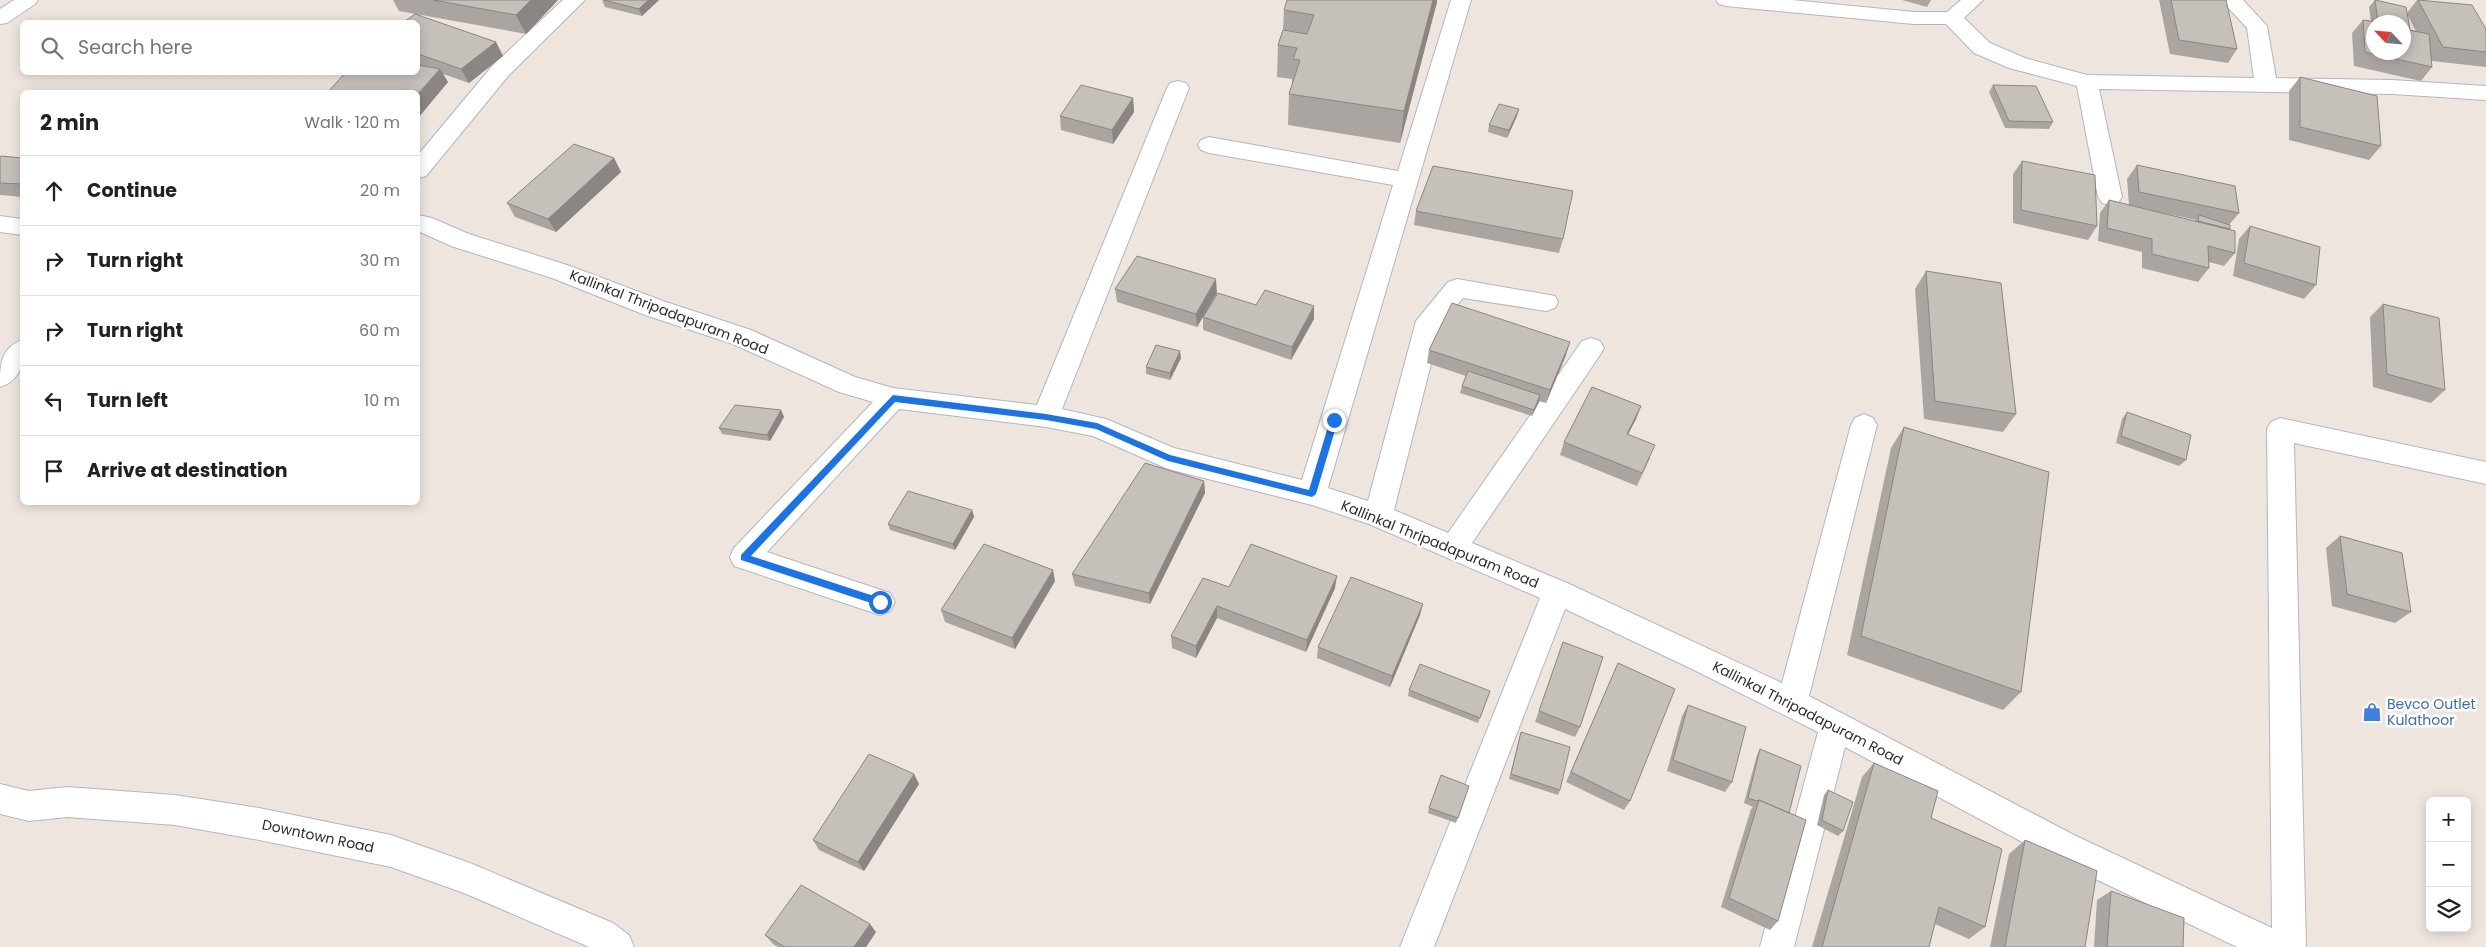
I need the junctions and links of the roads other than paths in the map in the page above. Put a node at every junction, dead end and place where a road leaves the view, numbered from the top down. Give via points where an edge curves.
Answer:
1 (28, 0) edge
2 (575, 0) edge
3 (1461, 0) edge
4 (1726, 0) edge
5 (1973, 0) edge
6 (2230, 0) edge
7 (0, 18) edge
8 (1952, 18) junction
9 (2088, 82) junction
10 (2266, 84) junction
11 (1178, 88) dead end
12 (2486, 93) edge
13 (1210, 144) dead end
14 (420, 168) edge
15 (1406, 180) junction
16 (2110, 197) dead end
17 (420, 223) edge
18 (0, 224) edge
19 (20, 227) edge
20 (1546, 302) dead end
21 (1591, 348) dead end
22 (20, 352) edge
23 (0, 377) edge
24 (893, 398) junction
25 (1046, 417) junction
26 (1864, 425) dead end
27 (2486, 473) edge
28 (1312, 494) junction
29 (1378, 516) junction
30 (1454, 547) junction
31 (1557, 592) junction
32 (880, 602) dead end
33 (1792, 703) junction
34 (1836, 726) junction
35 (0, 798) edge
36 (617, 947) edge
37 (1417, 947) edge
38 (1777, 947) edge
39 (2275, 947) edge
40 (2289, 947) edge

1 - 7 street
2 - 14 street via 501,70
3 - 15 street
4 - 8 street via 1914,18
5 - 8 street
6 - 10 street via 2257,26
8 - 9 street via 1982,48 2017,63
9 - 10 street
9 - 16 street
10 - 12 street
11 - 25 street
13 - 15 street
15 - 28 street
17 - 24 street, Kallinkal Thripadapuram Road via 742,337 848,385
18 - 19 street
20 - 29 street via 1457,288 1429,321
21 - 30 street
22 - 23 street
24 - 25 street, Kallinkal Thripadapuram Road
24 - 32 street via 744,557
25 - 28 street, Kallinkal Thripadapuram Road via 1097,426 1168,458
26 - 33 street
27 - 40 street via 2280,429
28 - 29 street, Kallinkal Thripadapuram Road
29 - 30 street, Kallinkal Thripadapuram Road
30 - 31 street, Kallinkal Thripadapuram Road
31 - 33 street, Kallinkal Thripadapuram Road
31 - 37 street
33 - 34 street, Kallinkal Thripadapuram Road
34 - 38 street
34 - 39 street, Kallinkal Thripadapuram Road via 2064,847
35 - 36 street, Downtown Road via 29,806 66,802 175,810 391,851 546,910 601,935

